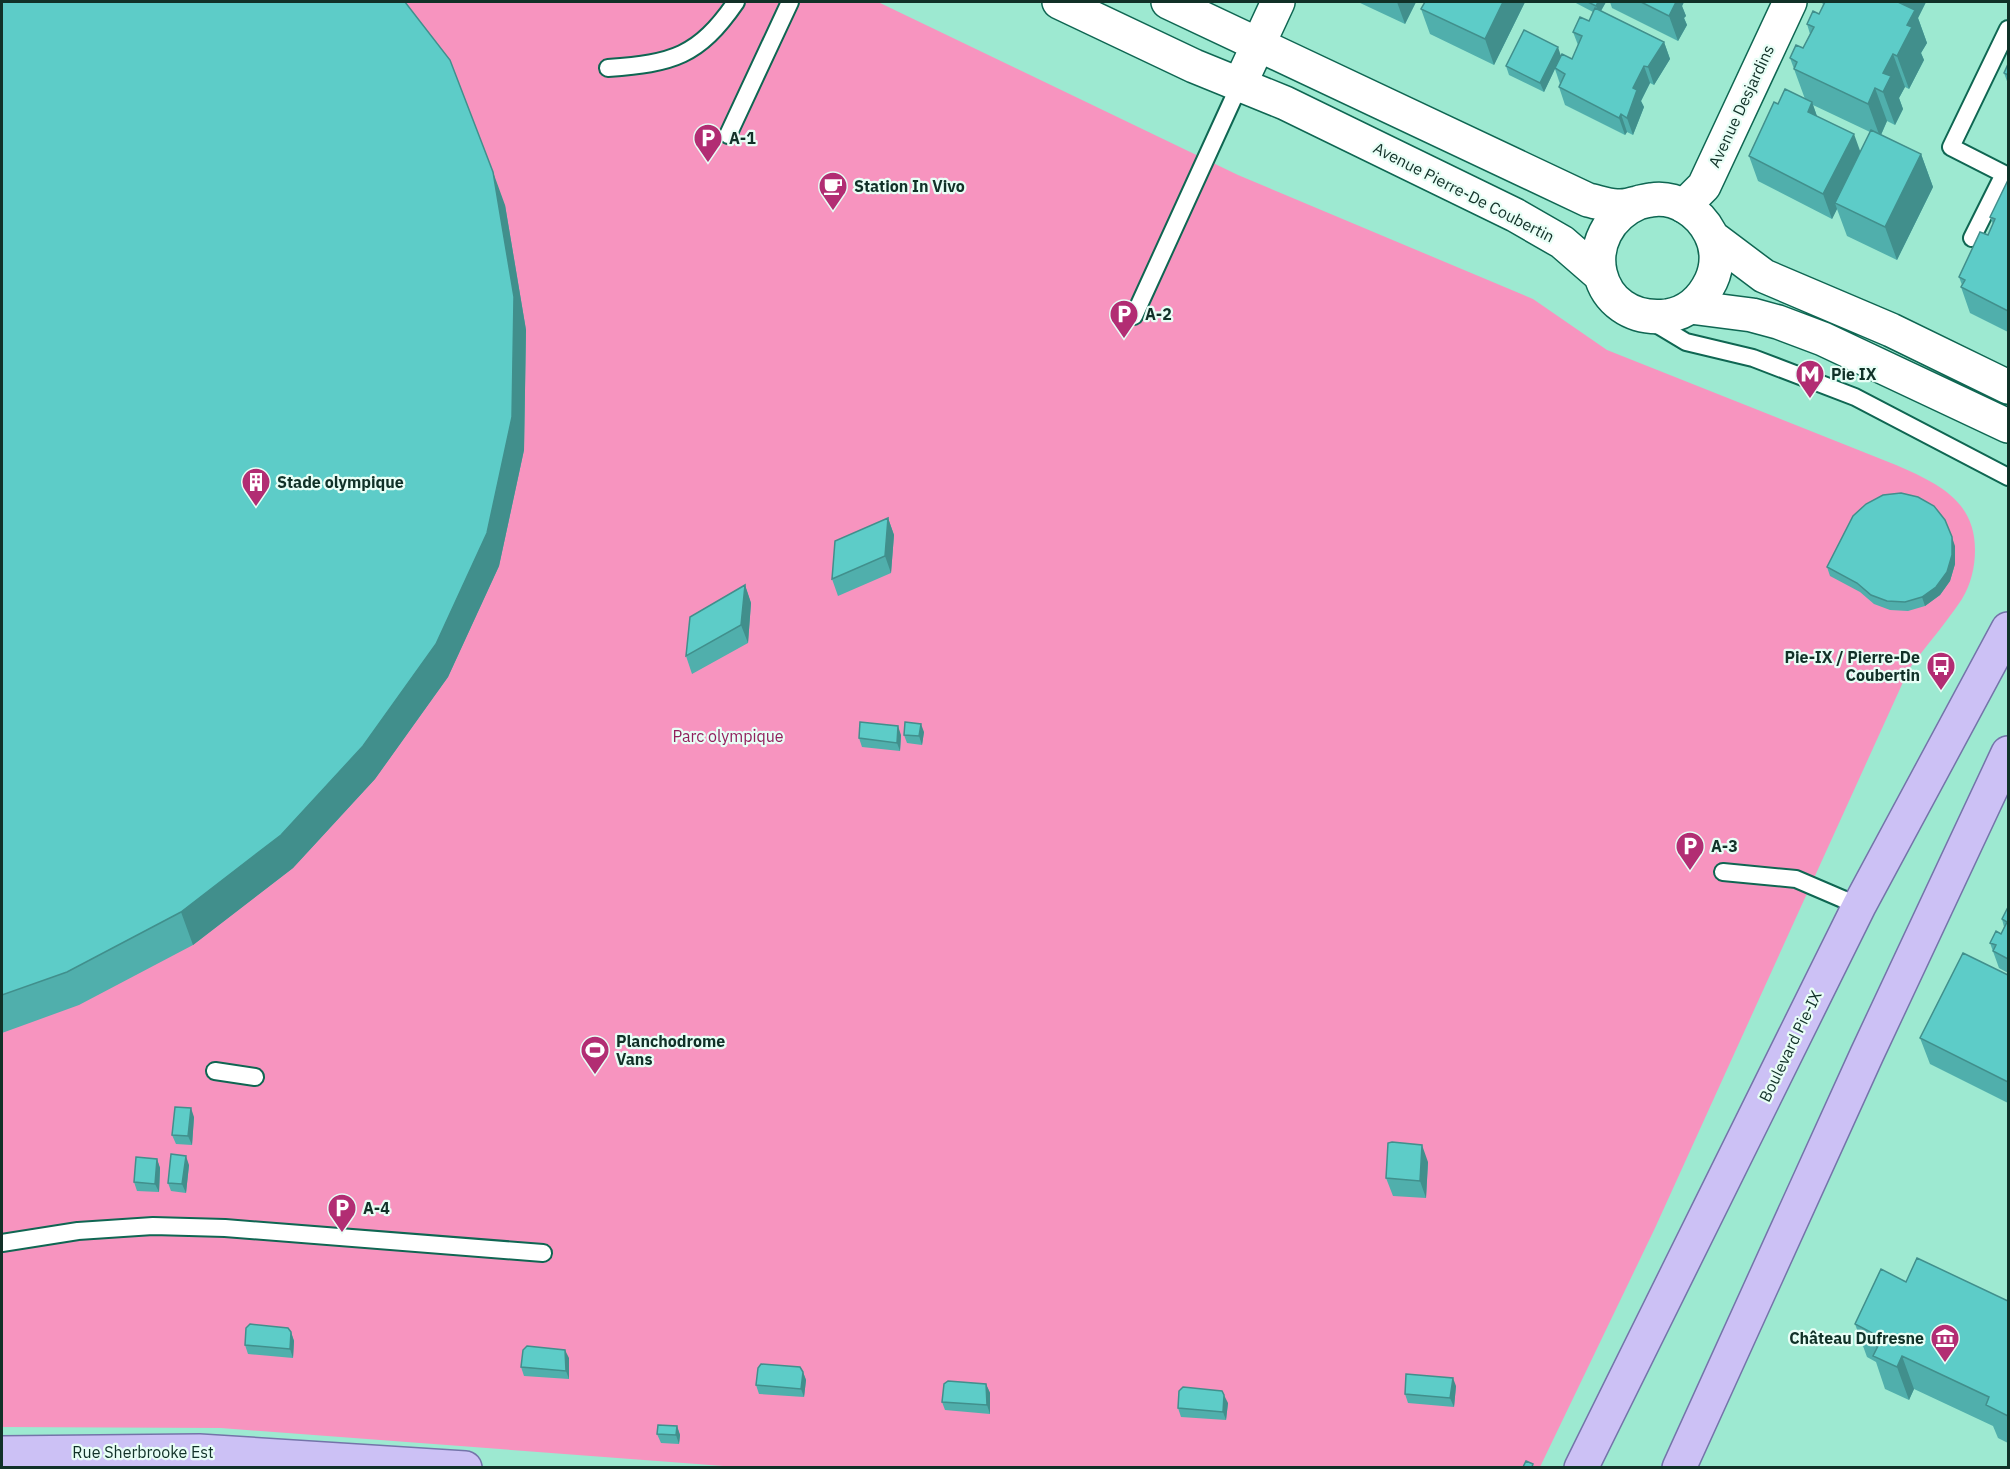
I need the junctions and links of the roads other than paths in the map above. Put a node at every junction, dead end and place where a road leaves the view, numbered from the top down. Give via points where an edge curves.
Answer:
1 (736, 2) edge
2 (790, 2) edge
3 (1059, 2) edge
4 (1168, 2) edge
5 (1278, 2) edge
6 (1790, 2) edge
7 (2008, 29) edge
8 (1258, 44) junction
9 (608, 69) dead end
10 (1239, 86) junction
11 (728, 135) dead end
12 (2006, 175) edge
13 (1640, 202) junction
14 (1684, 206) junction
15 (1712, 237) junction
16 (1972, 238) dead end
17 (1600, 275) junction
18 (1690, 307) junction
19 (1134, 315) dead end
20 (1642, 315) junction
21 (2008, 387) edge
22 (2008, 426) edge
23 (2008, 477) edge
24 (2008, 629) edge
25 (2008, 753) edge
26 (1723, 872) dead end
27 (1859, 906) junction
28 (215, 1071) dead end
29 (255, 1077) dead end
30 (2, 1243) edge
31 (543, 1252) dead end
32 (2, 1453) edge
33 (465, 1467) edge
34 (1581, 1467) edge
35 (1679, 1467) edge

1 - 9 lane via 716,30 691,51 655,65
2 - 11 lane
3 - 10 street, Avenue Pierre-De Coubertin
4 - 8 street
5 - 8 street
6 - 14 street, Avenue Desjardins via 1704,186
7 - 12 lane via 1952,147
8 - 10 street
8 - 13 street via 1588,200 1619,206
10 - 17 street, Avenue Pierre-De Coubertin via 1285,103 1536,226 1562,242
10 - 19 lane
12 - 16 lane
13 - 14 street via 1656,199
13 - 17 street via 1626,207 1607,227 1598,252
14 - 15 street via 1701,220
15 - 18 street via 1716,249 1714,274 1699,301
15 - 21 street via 1764,276 1891,330
17 - 20 street via 1619,304
18 - 20 street via 1673,315
18 - 22 street via 1752,315 1823,339
20 - 23 lane via 1686,342 1753,357 1855,397
24 - 27 main road, Boulevard Pie-IX
25 - 35 main road
26 - 27 lane via 1796,879
27 - 34 main road, Boulevard Pie-IX
28 - 29 lane
30 - 31 lane via 153,1226
32 - 33 main road, Rue Sherbrooke Est via 199,1451

